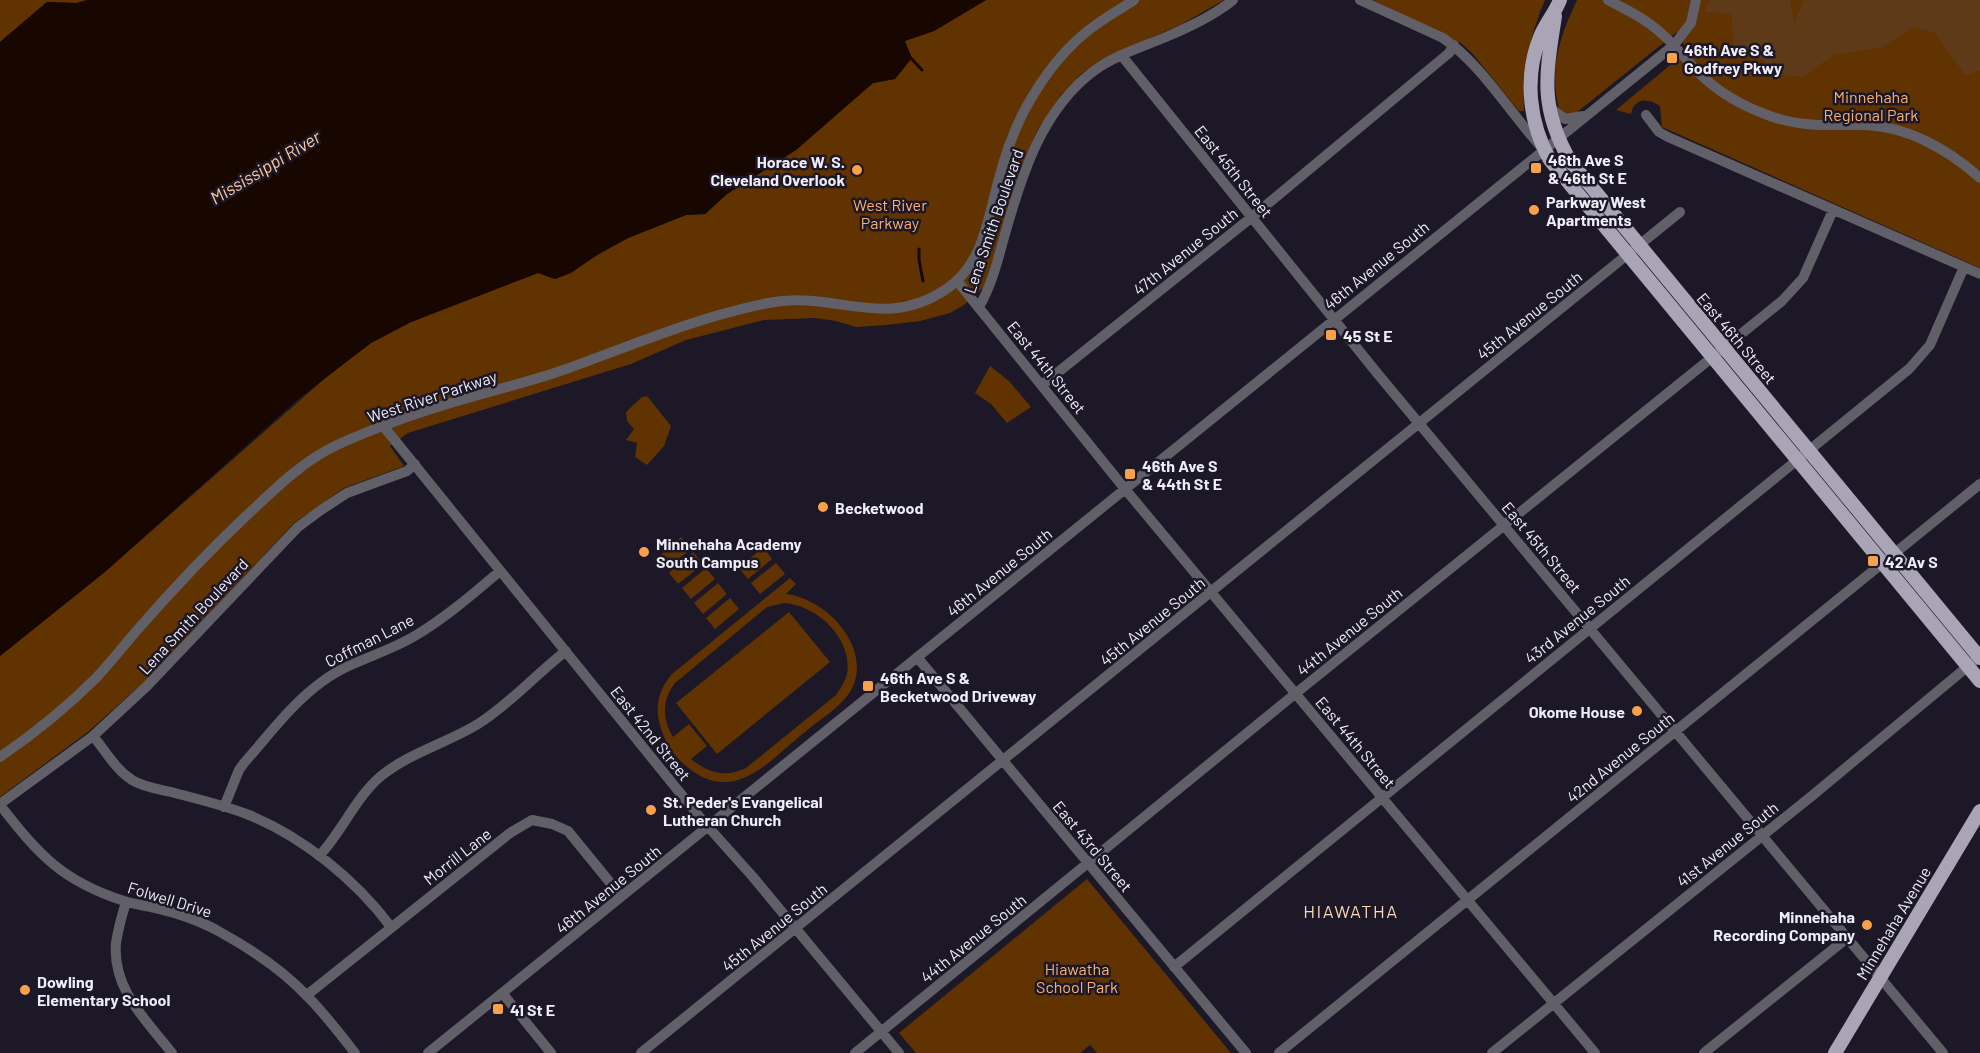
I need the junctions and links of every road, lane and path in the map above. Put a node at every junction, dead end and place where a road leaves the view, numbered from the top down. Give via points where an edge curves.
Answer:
1 (1134, 0) edge
2 (1233, 0) edge
3 (1360, 0) edge
4 (1608, 0) edge
5 (1696, 0) edge
6 (1559, 4) edge
7 (1454, 45) junction
8 (1674, 45) junction
9 (1122, 56) junction
10 (1549, 107) junction
11 (1589, 114) junction
12 (1646, 115) dead end
13 (1558, 138) junction
14 (1544, 150) junction
15 (1980, 178) edge
16 (1833, 210) junction
17 (1680, 212) dead end
18 (1252, 217) junction
19 (1639, 244) junction
20 (1627, 254) junction
21 (1964, 267) junction
22 (1980, 274) edge
23 (958, 282) junction
24 (979, 308) junction
25 (1334, 319) junction
26 (1724, 347) junction
27 (1712, 357) junction
28 (1042, 385) junction
29 (1419, 422) junction
30 (384, 427) junction
31 (1809, 450) junction
32 (1797, 459) junction
33 (415, 464) junction
34 (1980, 484) edge
35 (1125, 489) junction
36 (1505, 526) junction
37 (1895, 554) junction
38 (1883, 563) junction
39 (501, 571) junction
40 (1211, 592) junction
41 (1591, 629) junction
42 (566, 651) junction
43 (917, 657) junction
44 (1980, 657) edge
45 (1968, 667) junction
46 (1980, 681) edge
47 (1296, 693) junction
48 (1676, 731) junction
49 (93, 736) junction
50 (0, 757) edge
51 (1003, 760) junction
52 (1382, 796) junction
53 (0, 804) edge
54 (224, 807) junction
55 (1980, 811) edge
56 (709, 828) junction
57 (1761, 835) junction
58 (319, 855) junction
59 (1088, 863) junction
60 (621, 896) junction
61 (1467, 900) junction
62 (126, 902) junction
63 (391, 927) junction
64 (796, 928) junction
65 (1847, 938) junction
66 (1174, 967) junction
67 (1880, 977) junction
68 (503, 994) junction
69 (307, 996) junction
70 (1553, 1003) junction
71 (881, 1032) junction
72 (172, 1053) edge
73 (355, 1053) edge
74 (428, 1053) edge
75 (551, 1053) edge
76 (641, 1053) edge
77 (855, 1053) edge
78 (899, 1053) edge
79 (1246, 1053) edge
80 (1279, 1053) edge
81 (1492, 1053) edge
82 (1595, 1053) edge
83 (1704, 1053) edge
84 (1835, 1053) edge
85 (1943, 1053) edge

1 - 23 street, West River Parkway via 1078,38 1039,86 1008,149 981,250
2 - 9 street, Lena Smith Boulevard via 1194,25
3 - 7 street
4 - 8 street via 1644,19
5 - 8 street, 46th Avenue South via 1690,22
6 - 10 main road, East 46th Street via 1547,59
6 - 14 main road, East 46th Street via 1540,34 1530,74 1533,114
7 - 14 street, East 46th Street
7 - 18 street, 47th Avenue South
8 - 11 street, 46th Avenue South
8 - 15 street via 1715,87 1755,110 1812,125 1893,129 1947,152
9 - 18 street, East 45th Street
9 - 24 street, Lena Smith Boulevard via 1079,82 1036,143
10 - 11 street via 1565,119
10 - 13 main road, East 46th Street
11 - 13 street, 46th Avenue South
12 - 16 street via 1668,137
13 - 14 street, 46th Avenue South
13 - 19 main road, East 46th Street via 1578,171
14 - 20 main road, East 46th Street
14 - 25 street, 46th Avenue South
16 - 21 street
16 - 26 street, 44th Avenue South via 1803,278 1793,291
17 - 19 street, 45th Avenue South
18 - 25 street, East 45th Street
18 - 28 street, 47th Avenue South
19 - 20 street, 45th Avenue South
19 - 26 main road, East 46th Street
20 - 27 main road, East 46th Street
20 - 29 street, 45th Avenue South
21 - 22 street
21 - 31 street, 43rd Avenue South via 1922,356
23 - 24 street, East 44th Street
23 - 30 street, West River Parkway via 930,299 897,309 784,300 726,313
24 - 28 street, East 44th Street
25 - 29 street, East 45th Street
25 - 35 street, 46th Avenue South
26 - 27 street, 44th Avenue South
26 - 31 main road, East 46th Street
27 - 32 main road, East 46th Street
27 - 36 street, 44th Avenue South
28 - 35 street, East 44th Street
29 - 36 street, East 45th Street
29 - 40 street, 45th Avenue South
30 - 33 street, East 42nd Street
30 - 50 street, West River Parkway via 319,455 283,482 195,565 98,676 41,728
31 - 32 street, 43rd Avenue South
31 - 37 main road, East 46th Street
32 - 38 main road, East 46th Street
32 - 41 street, 43rd Avenue South
33 - 39 street, East 42nd Street
33 - 49 street, Lena Smith Boulevard via 407,471 347,493 298,527 147,686
34 - 37 street, 42nd Avenue South
35 - 40 street, East 44th Street
35 - 43 street, 46th Avenue South
36 - 41 street, East 45th Street
36 - 47 street, 44th Avenue South
37 - 38 street, 42nd Avenue South
37 - 44 main road, East 46th Street
38 - 45 main road, East 46th Street
38 - 48 street, 42nd Avenue South
39 - 42 street, East 42nd Street
39 - 54 street, Coffman Lane via 413,637 343,668 304,696 238,770
40 - 47 street, East 44th Street
40 - 51 street, 45th Avenue South
41 - 48 street, East 45th Street
41 - 52 street, 43rd Avenue South
42 - 56 street, East 42nd Street
42 - 58 street via 478,724 381,776
43 - 51 street, East 43rd Street
43 - 56 street, 46th Avenue South
44 - 45 street, 41st Avenue South
45 - 46 main road, East 46th Street
45 - 57 street, 41st Avenue South
47 - 52 street, East 44th Street
47 - 59 street, 44th Avenue South
48 - 57 street, East 45th Street
48 - 61 street, 42nd Avenue South
49 - 53 street, Lena Smith Boulevard
49 - 54 street via 132,780
51 - 59 street, East 43rd Street
51 - 64 street, 45th Avenue South
52 - 61 street, East 44th Street
52 - 66 street, 43rd Avenue South
53 - 62 street, Folwell Drive via 33,848 54,866 75,880
54 - 58 street via 250,816
55 - 67 main road, Minnehaha Avenue
56 - 60 street, 46th Avenue South
56 - 64 street, East 42nd Street
57 - 65 street, East 45th Street
57 - 70 street, 41st Avenue South
58 - 63 street via 372,903
59 - 66 street, East 43rd Street
59 - 71 street, 44th Avenue South
60 - 63 street, Morrill Lane via 568,831 532,820
60 - 68 street, 46th Avenue South
61 - 70 street, East 44th Street
61 - 80 street, 42nd Avenue South
62 - 69 street, Folwell Drive via 218,930 256,954
62 - 72 street via 116,941 121,984
63 - 69 street, Morrill Lane
64 - 71 street, East 42nd Street
64 - 76 street, 45th Avenue South
65 - 67 street, East 45th Street
65 - 83 street
66 - 79 street, East 43rd Street
67 - 84 main road, Minnehaha Avenue
67 - 85 street, East 45th Street
68 - 74 street, 46th Avenue South
68 - 75 street
69 - 73 street, Folwell Drive
70 - 81 street, 41st Avenue South
70 - 82 street, East 44th Street
71 - 77 street, 44th Avenue South
71 - 78 street, East 42nd Street

